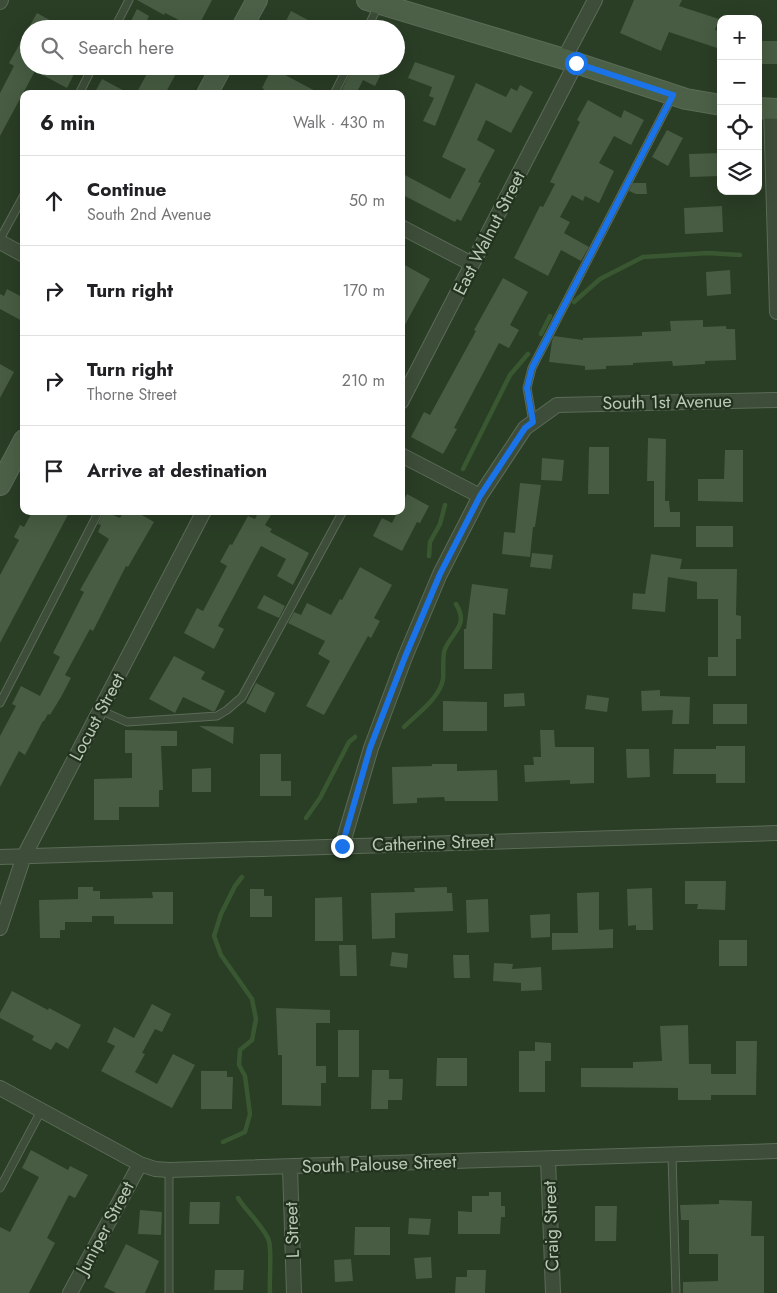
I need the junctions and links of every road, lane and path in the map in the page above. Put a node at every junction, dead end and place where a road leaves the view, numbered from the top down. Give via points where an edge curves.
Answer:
1 (129, 0) edge
2 (257, 0) edge
3 (595, 0) edge
4 (373, 2) edge
5 (119, 20) edge
6 (247, 20) edge
7 (369, 20) edge
8 (570, 61) junction
9 (89, 75) edge
10 (217, 75) edge
11 (344, 75) edge
12 (81, 90) edge
13 (209, 90) edge
14 (336, 90) edge
15 (673, 95) junction
16 (717, 104) edge
17 (769, 108) edge
18 (20, 203) edge
19 (405, 229) edge
20 (0, 241) edge
21 (20, 253) edge
22 (472, 264) junction
23 (777, 312) edge
24 (405, 394) edge
25 (777, 400) edge
26 (533, 422) junction
27 (20, 447) edge
28 (405, 457) edge
29 (0, 484) edge
30 (480, 496) junction
31 (97, 515) edge
32 (202, 515) edge
33 (341, 515) edge
34 (0, 703) edge
35 (100, 710) junction
36 (777, 833) edge
37 (342, 846) junction
38 (24, 856) junction
39 (0, 857) edge
40 (0, 928) edge
41 (0, 1088) edge
42 (41, 1111) junction
43 (777, 1151) edge
44 (672, 1155) junction
45 (548, 1158) junction
46 (140, 1164) junction
47 (290, 1166) junction
48 (169, 1170) junction
49 (0, 1188) edge
50 (70, 1293) edge
51 (169, 1293) edge
52 (294, 1293) edge
53 (552, 1293) edge
54 (676, 1293) edge

1 - 5 lane
2 - 6 main road
3 - 8 street, East Walnut Street
4 - 7 lane
4 - 8 main road
8 - 15 main road
8 - 22 street, East Walnut Street
9 - 12 lane
10 - 13 main road
11 - 14 lane
15 - 16 main road
15 - 26 lane via 532,368 527,388
17 - 23 street
18 - 20 lane
19 - 22 street
20 - 21 street
22 - 24 street, East Walnut Street
25 - 26 street, South 1st Avenue via 557,405
26 - 30 street via 525,428
27 - 29 main road
28 - 30 street
30 - 37 street via 440,574 405,657 370,748
31 - 34 lane
32 - 35 street, Locust Street
33 - 35 lane via 242,696 228,710 216,716 127,722
35 - 38 street, Locust Street
36 - 37 street, Catherine Street
37 - 38 street, Catherine Street
38 - 39 street, Catherine Street
38 - 40 street, Locust Street
41 - 42 street, South Palouse Street
42 - 46 street, South Palouse Street
42 - 49 lane
43 - 44 street, South Palouse Street
44 - 45 street, South Palouse Street
44 - 54 lane
45 - 47 street, South Palouse Street
45 - 53 street, Craig Street
46 - 48 street, South Palouse Street
46 - 50 street, Juniper Street
47 - 48 street, South Palouse Street
47 - 52 street, L Street
48 - 51 lane

